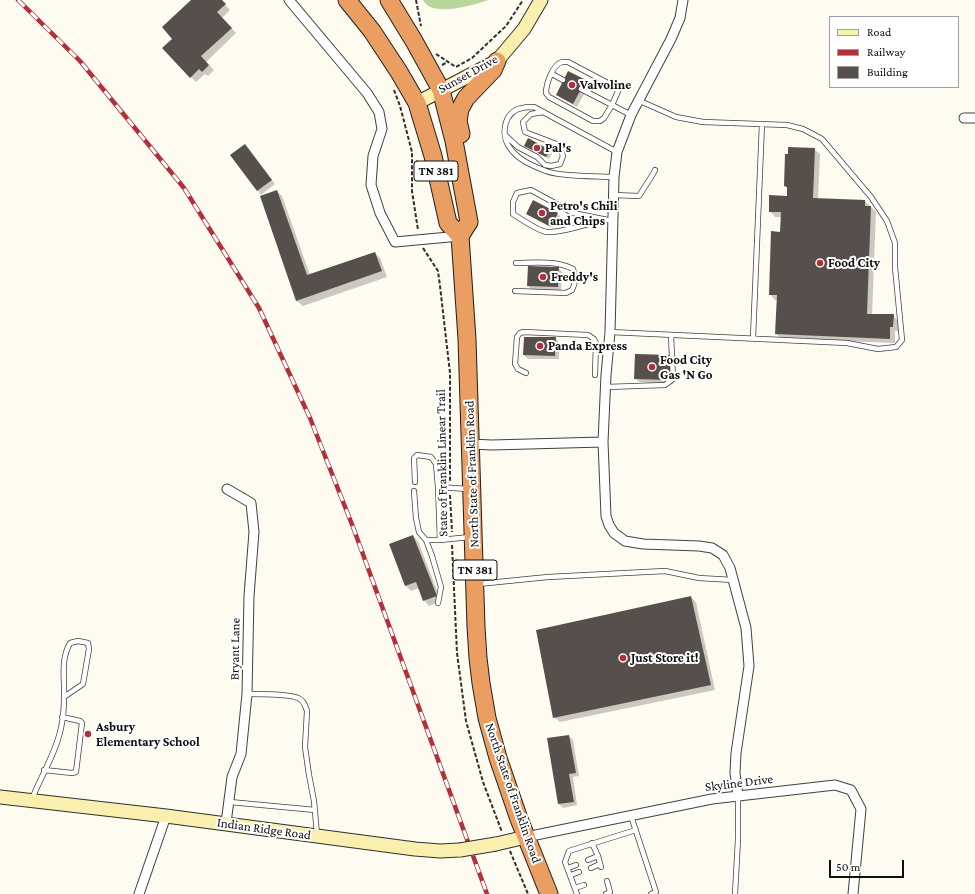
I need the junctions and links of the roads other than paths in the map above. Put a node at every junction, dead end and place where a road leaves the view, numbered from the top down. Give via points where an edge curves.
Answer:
1 (289, 0) edge
2 (347, 0) edge
3 (389, 0) edge
4 (541, 0) edge
5 (683, 0) edge
6 (498, 61) junction
7 (552, 74) junction
8 (563, 80) dead end
9 (581, 89) dead end
10 (441, 90) junction
11 (640, 101) junction
12 (417, 103) junction
13 (612, 105) junction
14 (544, 112) junction
15 (631, 115) junction
16 (964, 118) dead end
17 (975, 118) edge
18 (762, 124) junction
19 (505, 135) junction
20 (617, 152) junction
21 (654, 170) dead end
22 (614, 177) junction
23 (464, 192) junction
24 (614, 196) junction
25 (602, 219) junction
26 (613, 221) junction
27 (460, 236) junction
28 (516, 263) dead end
29 (515, 291) dead end
30 (610, 332) junction
31 (672, 335) junction
32 (753, 338) junction
33 (526, 373) dead end
34 (595, 375) dead end
35 (606, 387) junction
36 (603, 442) junction
37 (470, 444) junction
38 (414, 482) dead end
39 (438, 487) junction
40 (227, 489) dead end
41 (472, 489) junction
42 (414, 491) dead end
43 (474, 537) junction
44 (426, 540) junction
45 (440, 540) junction
46 (733, 580) junction
47 (475, 584) junction
48 (438, 603) dead end
49 (247, 694) junction
50 (64, 697) junction
51 (62, 717) junction
52 (44, 770) junction
53 (738, 796) junction
54 (0, 797) edge
55 (31, 801) junction
56 (230, 802) junction
57 (315, 810) junction
58 (166, 816) junction
59 (631, 816) junction
60 (226, 823) junction
61 (636, 830) junction
62 (317, 836) junction
63 (526, 838) junction
64 (592, 843) junction
65 (598, 856) junction
66 (588, 860) dead end
67 (576, 865) dead end
68 (568, 868) junction
69 (591, 868) dead end
70 (579, 872) dead end
71 (571, 875) junction
72 (607, 881) dead end
73 (584, 885) dead end
74 (575, 888) junction
75 (609, 893) edge
76 (139, 894) edge
77 (549, 894) edge
78 (577, 894) edge
79 (651, 894) edge
80 (735, 894) edge
81 (854, 894) edge

1 - 27 street via 368,93 379,112 382,129 373,156 371,186 380,213 395,242
2 - 12 highway, TN 381 via 372,31
3 - 10 highway, North State of Franklin Road / TN 381
4 - 6 street, Sunset Drive via 524,30
5 - 11 street via 680,18
6 - 10 street, Sunset Drive
6 - 23 highway via 493,70 466,98 460,109 458,121 465,152
7 - 8 lane
7 - 13 lane via 556,65 568,62 619,89
7 - 13 lane via 546,84 546,93 549,97 587,117 600,121
9 - 13 lane
10 - 12 street, Sunset Drive
10 - 23 highway, North State of Franklin Road / TN 381
11 - 15 street
11 - 18 lane via 676,117 703,122
12 - 27 highway, TN 381 via 433,156 448,223
13 - 15 lane
14 - 19 lane via 534,107 521,108 511,114 505,123
14 - 19 lane via 531,114 523,122 525,132 559,145 563,156 560,164 545,165
14 - 20 lane
15 - 20 street
16 - 17 street
18 - 32 lane
18 - 32 lane via 803,128 822,139 887,221 895,244 902,340 896,347 878,349 846,343
19 - 22 lane via 509,148 520,159 548,172
20 - 22 street
21 - 24 lane via 639,196
22 - 24 street
23 - 27 highway, North State of Franklin Road / TN 381 via 469,222
24 - 26 street
25 - 25 lane via 573,213 532,190 517,194 512,202 513,214 546,232 592,224
25 - 26 lane
26 - 30 street
27 - 37 highway, North State of Franklin Road / TN 381 via 467,338
28 - 29 lane via 558,263 573,269 576,275 572,290 566,293
30 - 31 lane
30 - 35 street
31 - 32 lane
31 - 35 lane via 673,379 665,385
33 - 34 lane via 518,369 516,364 517,337 524,332 588,335 594,338
35 - 36 street
36 - 37 street
36 - 46 street via 606,516 614,533 625,541 643,544 712,548 723,555
37 - 41 highway, North State of Franklin Road / TN 381
38 - 39 lane via 414,458 417,455 431,457 436,464
39 - 41 lane
39 - 45 lane
40 - 49 street, Bryant Lane via 251,503 254,532 249,596
41 - 43 highway, North State of Franklin Road / TN 381
42 - 44 lane via 416,518 420,532
43 - 45 lane
43 - 47 highway, North State of Franklin Road / TN 381
44 - 45 lane
44 - 48 lane via 441,587
46 - 47 lane via 699,578 665,571 548,577
46 - 53 street via 746,628 749,666 736,753
47 - 63 highway, North State of Franklin Road / TN 381 via 478,658 487,718
49 - 56 street, Bryant Lane via 241,754 232,776
49 - 57 lane via 297,697 302,701 307,711 305,747
50 - 50 lane via 63,670 66,651 70,643 88,643 83,684
50 - 51 lane
51 - 52 lane via 52,755
51 - 52 lane via 82,723 76,772
52 - 55 lane
53 - 59 street, Skyline Drive
53 - 80 lane
53 - 81 street, Skyline Drive via 836,785 851,790 861,809
54 - 55 street, Indian Ridge Road
55 - 58 street, Indian Ridge Road
56 - 57 lane
56 - 60 street, Bryant Lane
57 - 62 lane
58 - 60 street, Indian Ridge Road
58 - 76 street
59 - 61 lane
59 - 63 street, Skyline Drive
60 - 62 street, Indian Ridge Road
61 - 64 lane
61 - 79 lane via 656,892
62 - 63 street, Indian Ridge Road, bridge via 440,851 460,850
63 - 77 highway, North State of Franklin Road / TN 381
64 - 65 lane
64 - 68 lane via 569,851 565,862
65 - 66 lane
65 - 69 lane via 601,865
67 - 68 lane
68 - 71 lane
70 - 71 lane
71 - 74 lane
72 - 75 lane
73 - 74 lane
74 - 78 lane

